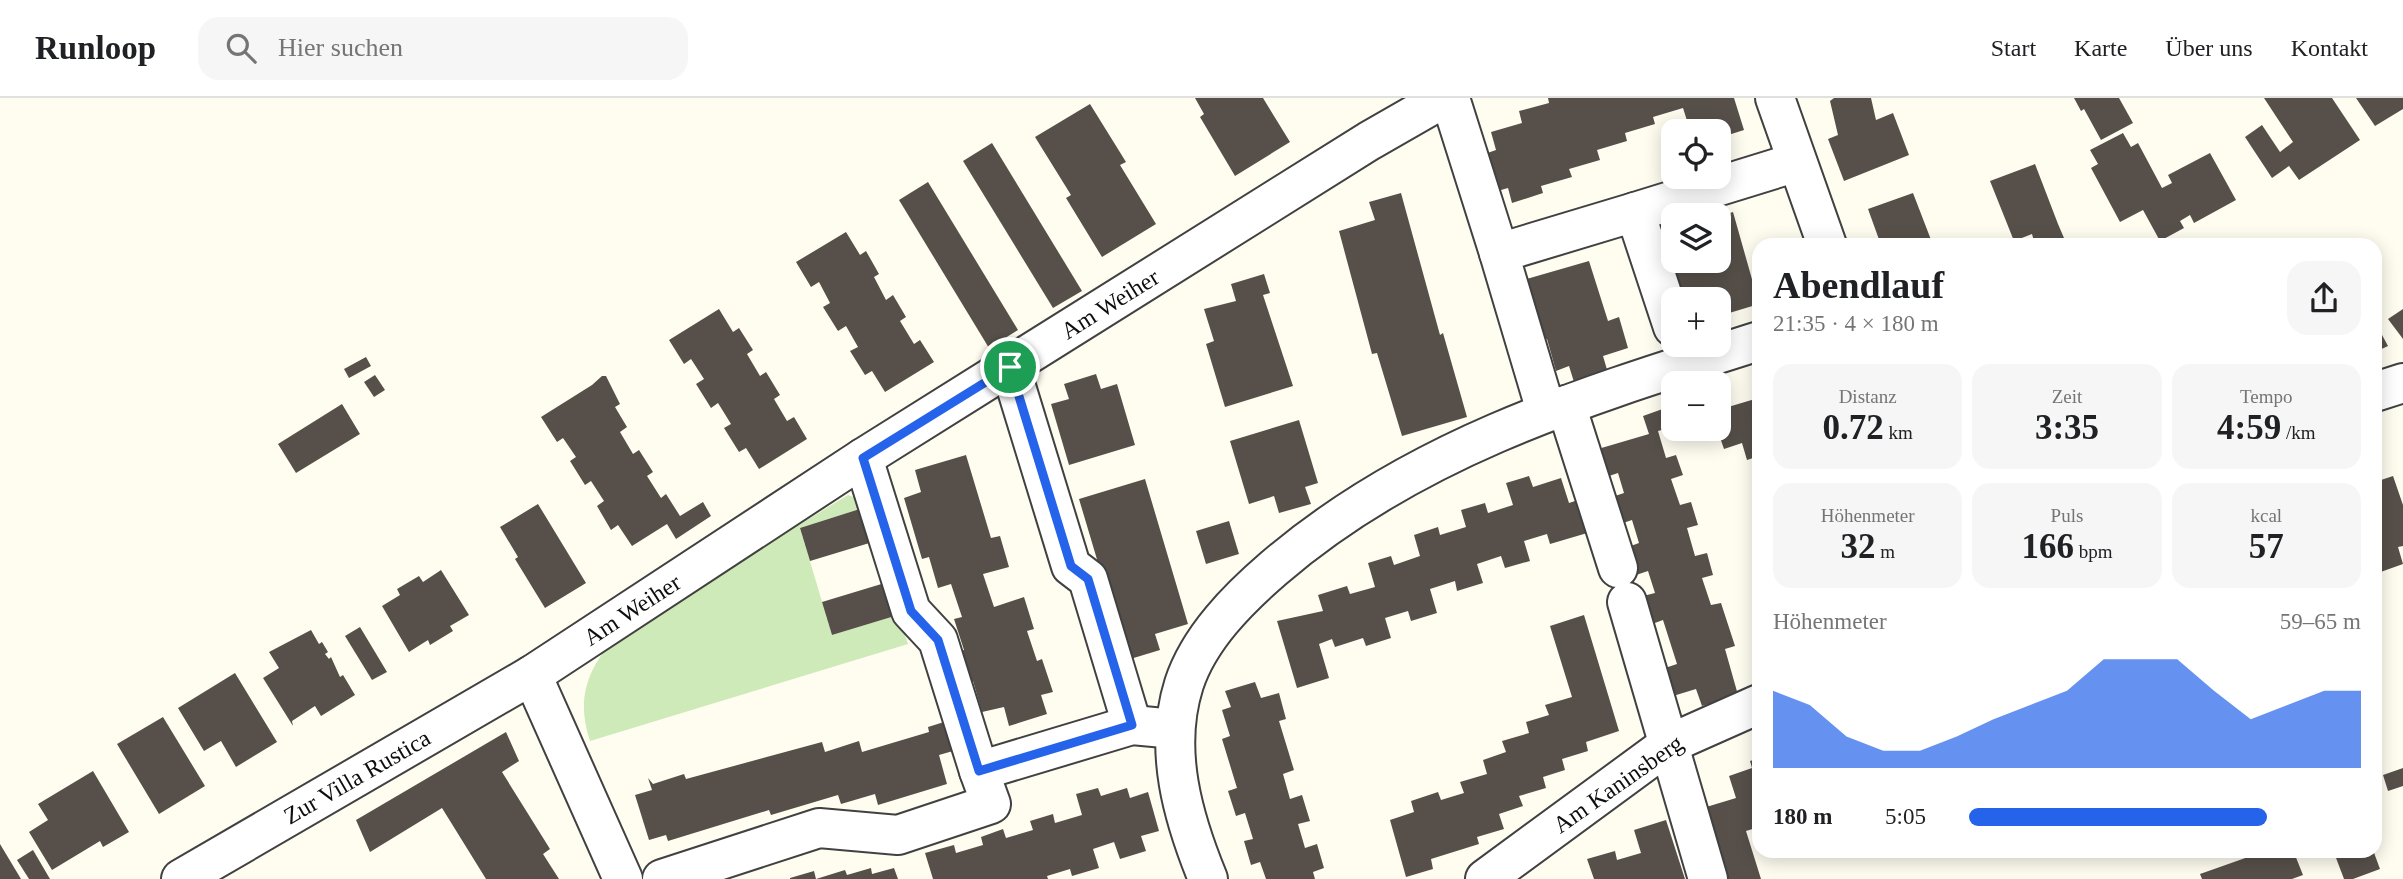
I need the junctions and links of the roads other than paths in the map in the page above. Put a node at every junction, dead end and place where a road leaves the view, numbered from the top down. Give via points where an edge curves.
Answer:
1 (1444, 98) edge
2 (1450, 98) edge
3 (1774, 98) edge
4 (1797, 162) junction
5 (1635, 212) junction
6 (1824, 238) edge
7 (1499, 253) junction
8 (1661, 291) edge
9 (1752, 342) edge
10 (1731, 346) edge
11 (1677, 357) edge
12 (1010, 367) junction
13 (2403, 383) edge
14 (2382, 390) edge
15 (1556, 408) junction
16 (863, 458) junction
17 (532, 675) junction
18 (1752, 707) edge
19 (1132, 725) junction
20 (1175, 729) junction
21 (1669, 744) junction
22 (979, 771) junction
23 (181, 879) edge
24 (623, 879) edge
25 (662, 879) edge
26 (1208, 879) edge
27 (1485, 879) edge
28 (1708, 879) edge

1 - 12 street, Am Weiher
2 - 7 street
3 - 4 street
4 - 5 street
4 - 6 street
5 - 7 street
5 - 8 street
7 - 15 street
9 - 10 street
11 - 15 street
12 - 16 street, Am Weiher
12 - 19 street via 1071,566 1088,579
13 - 14 street
15 - 20 street via 1396,480 1302,544 1227,612 1203,646 1184,683
15 - 21 street via 1622,585
16 - 17 street, Am Weiher
16 - 22 street via 911,611 938,640
17 - 23 street, Zur Villa Rustica
17 - 24 street
18 - 21 street, Am Kaninsberg
19 - 20 street
19 - 22 street
20 - 26 street via 1177,784
21 - 27 street, Am Kaninsberg
21 - 28 street
22 - 25 street via 991,804 898,835 819,828

